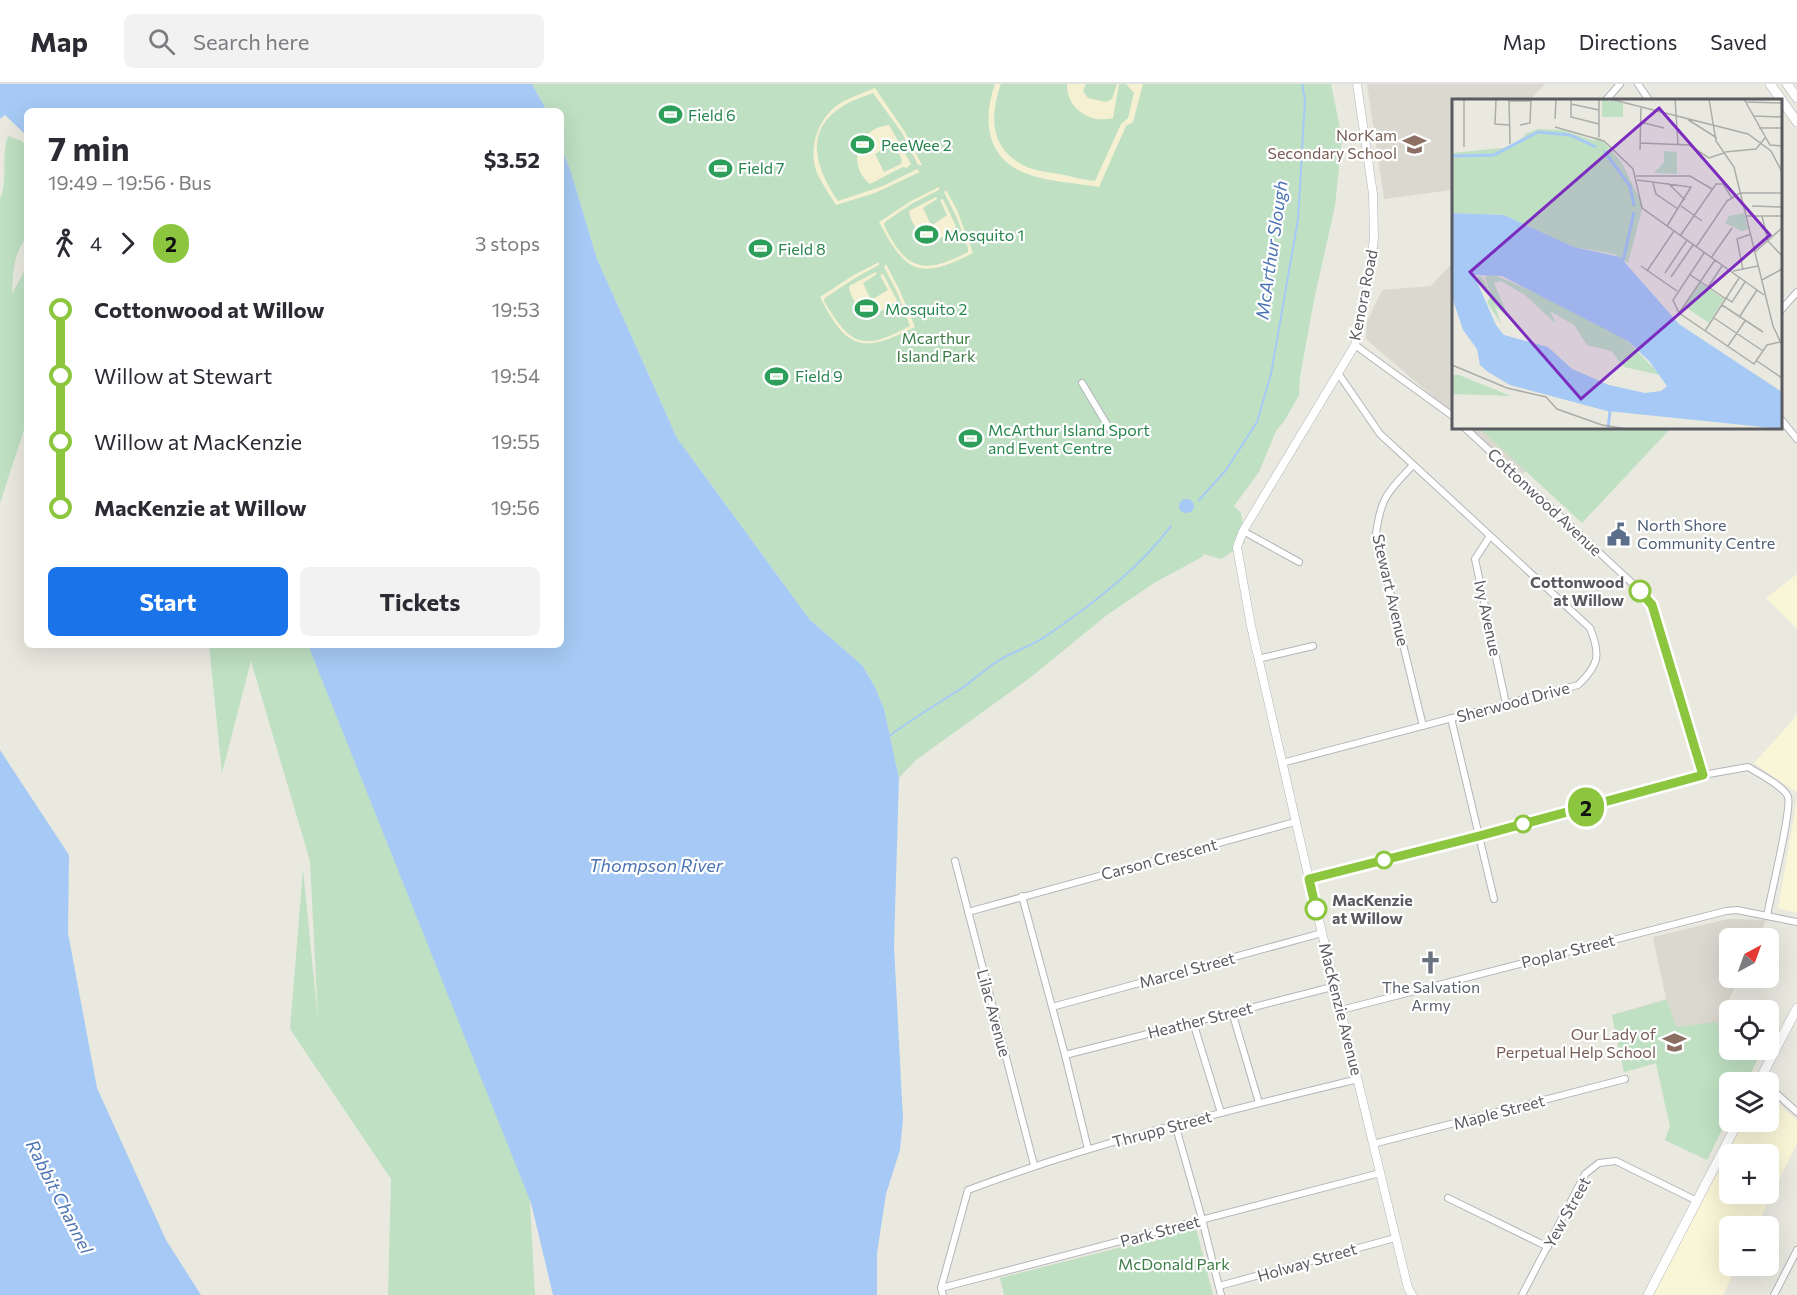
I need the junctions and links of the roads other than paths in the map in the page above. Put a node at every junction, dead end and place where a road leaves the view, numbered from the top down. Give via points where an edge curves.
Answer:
1 (1357, 84) edge
2 (1620, 84) edge
3 (1638, 84) edge
4 (1770, 84) edge
5 (1787, 84) edge
6 (1797, 98) edge
7 (1607, 99) edge
8 (1648, 99) edge
9 (1781, 99) edge
10 (1782, 101) edge
11 (1797, 122) edge
12 (1797, 292) edge
13 (1782, 309) edge
14 (1355, 345) junction
15 (1338, 373) junction
16 (1082, 383) dead end
17 (1452, 416) edge
18 (1782, 421) edge
19 (1466, 429) edge
20 (1112, 433) dead end
21 (1797, 440) edge
22 (1413, 465) junction
23 (1243, 531) junction
24 (1490, 536) junction
25 (1237, 547) joint
26 (1299, 562) dead end
27 (1313, 646) dead end
28 (1258, 659) junction
29 (1506, 704) junction
30 (1451, 718) junction
31 (1423, 726) junction
32 (1282, 763) junction
33 (1703, 775) junction
34 (1296, 822) junction
35 (1479, 836) junction
36 (955, 861) dead end
37 (1309, 879) junction
38 (1022, 896) junction
39 (1494, 899) dead end
40 (968, 912) junction
41 (1767, 916) junction
42 (1797, 922) edge
43 (1322, 933) junction
44 (1336, 986) junction
45 (1052, 1007) junction
46 (1797, 1008) edge
47 (1341, 1010) junction
48 (1232, 1012) junction
49 (1193, 1022) junction
50 (1065, 1055) junction
51 (1768, 1072) edge
52 (1358, 1079) junction
53 (1625, 1079) dead end
54 (1779, 1097) edge
55 (1259, 1103) junction
56 (1797, 1112) edge
57 (1221, 1113) junction
58 (1175, 1124) junction
59 (1733, 1132) edge
60 (1373, 1144) junction
61 (1088, 1149) junction
62 (1034, 1165) junction
63 (1380, 1173) junction
64 (1448, 1198) dead end
65 (1697, 1201) junction
66 (1202, 1219) junction
67 (1395, 1238) junction
68 (1548, 1247) junction
69 (1797, 1250) edge
70 (1219, 1286) junction
71 (942, 1291) edge
72 (1410, 1293) edge
73 (1221, 1295) edge
74 (1522, 1295) edge
75 (1648, 1295) edge
76 (1774, 1295) edge

1 - 14 street, Kenora Road via 1373,194 1374,239
2 - 7 street
3 - 8 street
4 - 9 main road
5 - 6 main road
10 - 11 main road
12 - 13 street
14 - 15 street, Kenora Road
14 - 17 street
15 - 22 street, Sherwood Drive via 1380,434
15 - 23 street, Kenora Road
16 - 20 street
18 - 21 street
19 - 33 street, Cottonwood Avenue via 1646,596
22 - 24 street, Sherwood Drive
22 - 31 street, Stewart Avenue via 1386,495 1376,534
23 - 25 street, Kenora Road
23 - 26 street
24 - 29 street, Ivy Avenue via 1475,559
24 - 29 street, Sherwood Drive via 1590,628 1597,646 1592,672 1578,684
25 - 28 street, MacKenzie Avenue
27 - 28 street
28 - 32 street, MacKenzie Avenue
29 - 30 street, Sherwood Drive
30 - 31 street, Sherwood Drive
30 - 35 street
31 - 32 street, Sherwood Drive
32 - 34 street, MacKenzie Avenue
33 - 35 street
33 - 41 street via 1748,767 1788,797
34 - 37 street, MacKenzie Avenue
34 - 38 street, Carson Crescent
35 - 37 street
35 - 39 street
36 - 40 street, Lilac Avenue
37 - 43 street, MacKenzie Avenue
38 - 40 street, Carson Crescent
38 - 45 street
40 - 62 street, Lilac Avenue
41 - 42 street, Poplar Street
41 - 47 street, Poplar Street via 1726,911
43 - 44 street, MacKenzie Avenue
43 - 45 street, Marcel Street
44 - 47 street, MacKenzie Avenue
44 - 48 street, Heather Street
45 - 50 street
46 - 51 main road
47 - 52 street, MacKenzie Avenue
48 - 49 street, Heather Street
48 - 55 street
49 - 50 street, Heather Street
49 - 57 street
50 - 61 street
52 - 55 street, Thrupp Street
52 - 60 street, MacKenzie Avenue
53 - 60 street, Maple Street
54 - 56 street
55 - 57 street, Thrupp Street
57 - 58 street, Thrupp Street
58 - 61 street, Thrupp Street
58 - 66 street
59 - 65 main road
60 - 63 street, MacKenzie Avenue
61 - 62 street, Thrupp Street
62 - 71 street, Thrupp Street via 968,1190
63 - 66 street, Park Street
63 - 67 street, MacKenzie Avenue
64 - 68 street
65 - 68 street, Yew Street via 1616,1161 1599,1163 1585,1174
65 - 75 main road
66 - 70 street
66 - 71 street, Park Street
67 - 70 street, Holway Street
67 - 72 street, MacKenzie Avenue
68 - 74 street, Yew Street
69 - 76 street
70 - 73 street

